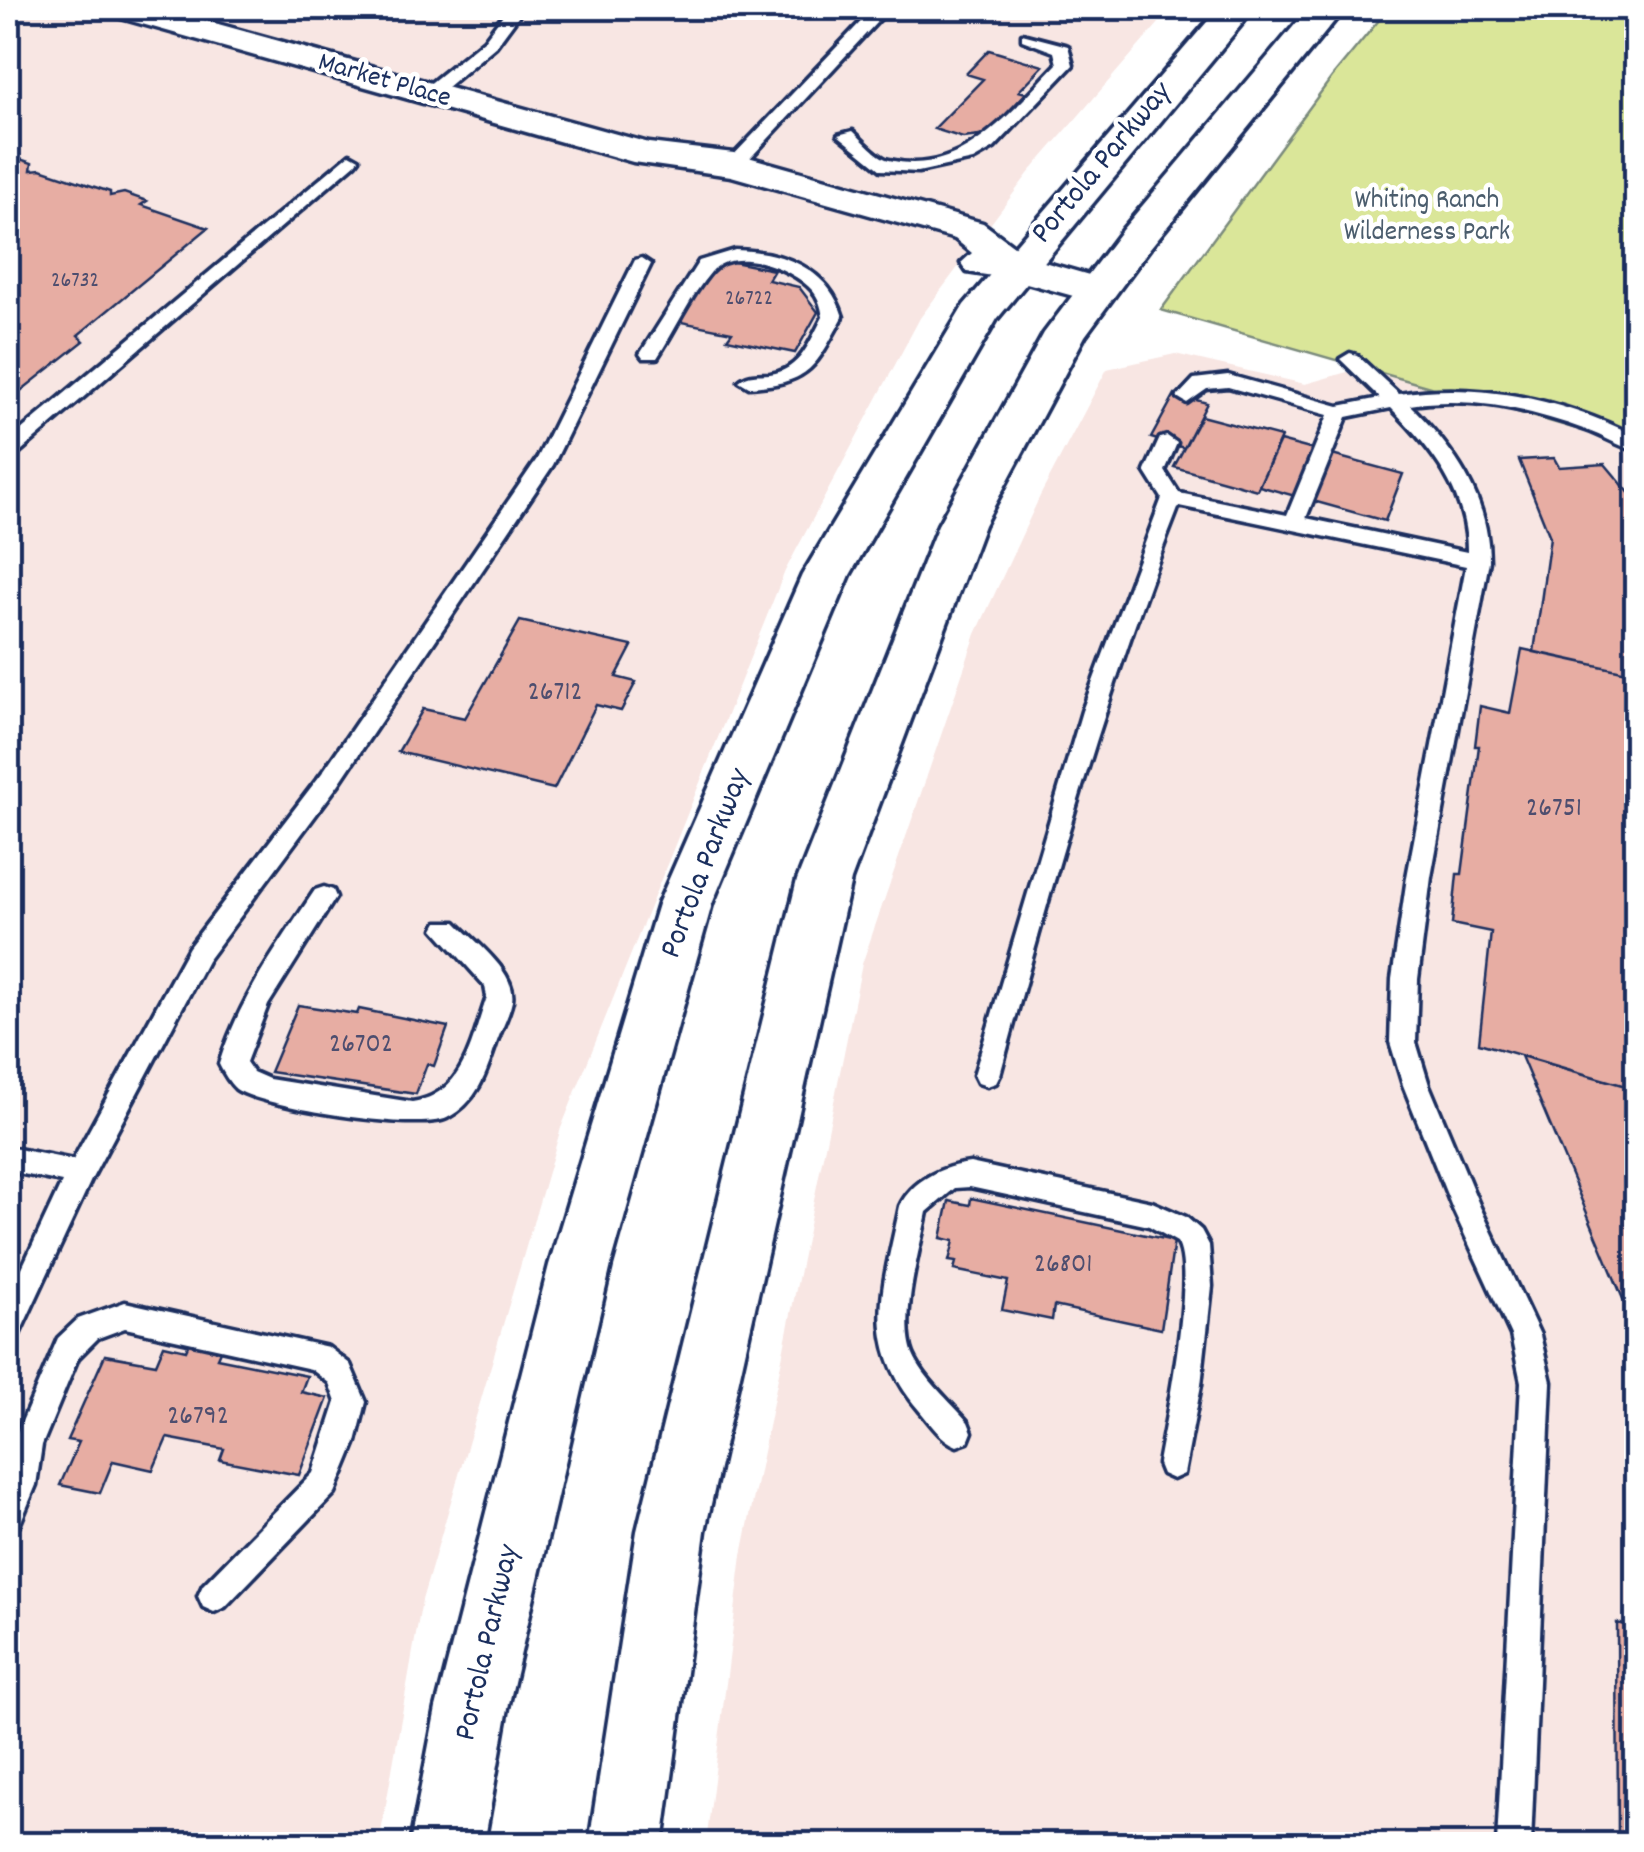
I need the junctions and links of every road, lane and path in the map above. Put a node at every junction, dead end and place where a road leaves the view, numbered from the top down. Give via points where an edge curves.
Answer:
1 (122, 8) edge
2 (516, 8) edge
3 (882, 8) edge
4 (1236, 8) edge
5 (1327, 8) edge
6 (1028, 37) dead end
7 (428, 94) junction
8 (847, 135) dead end
9 (647, 154) junction
10 (350, 159) dead end
11 (734, 164) junction
12 (642, 264) dead end
13 (1016, 268) junction
14 (1096, 290) junction
15 (650, 354) dead end
16 (1350, 359) dead end
17 (749, 381) dead end
18 (1187, 397) dead end
19 (1396, 402) junction
20 (1339, 412) junction
21 (1167, 442) dead end
22 (1636, 444) edge
23 (8, 450) edge
24 (1172, 498) junction
25 (1294, 522) junction
26 (1478, 561) junction
27 (324, 897) dead end
28 (448, 930) dead end
29 (987, 1074) dead end
30 (8, 1158) edge
31 (80, 1173) junction
32 (8, 1328) edge
33 (957, 1432) dead end
34 (1173, 1464) dead end
35 (8, 1516) edge
36 (214, 1596) dead end
37 (447, 1844) edge
38 (626, 1844) edge
39 (1514, 1844) edge

1 - 7 main road, Market Place
2 - 7 lane via 490,43
3 - 11 lane
4 - 13 main road, Portola Parkway
5 - 14 main road
6 - 8 lane via 1062,49 1065,65 979,150 902,168 882,165
7 - 9 main road, Market Place
9 - 11 main road, Market Place
9 - 13 main road, Market Place via 712,190 948,259
10 - 23 lane
11 - 13 main road, Market Place via 968,231
12 - 31 lane via 546,460 341,763 198,954
13 - 14 main road, Market Place
13 - 37 main road, Portola Parkway via 979,314 826,575 685,904 580,1265 472,1708
14 - 38 main road via 1064,333 961,525 824,880 670,1530
15 - 17 lane via 706,266 746,256 780,263 824,292 833,317 800,374
16 - 19 lane
18 - 20 lane via 1201,383 1228,381
19 - 20 lane
19 - 22 lane via 1458,394 1493,398 1609,430
19 - 26 lane via 1455,474 1476,522
20 - 25 lane
21 - 24 lane via 1155,471
24 - 25 lane
24 - 29 lane via 1118,634
25 - 26 lane
26 - 39 lane via 1419,877 1403,1042 1466,1208 1525,1335 1536,1382
27 - 28 lane via 238,1040 232,1064 244,1080 266,1090 412,1114 438,1110 461,1094 500,997 497,982
30 - 31 lane
31 - 32 lane
33 - 34 lane via 912,1377 894,1329 914,1206 949,1177 970,1175 1152,1214 1193,1240 1197,1287
35 - 36 lane via 26,1445 54,1379 68,1348 88,1328 125,1315 318,1357 340,1374 351,1402 324,1483

